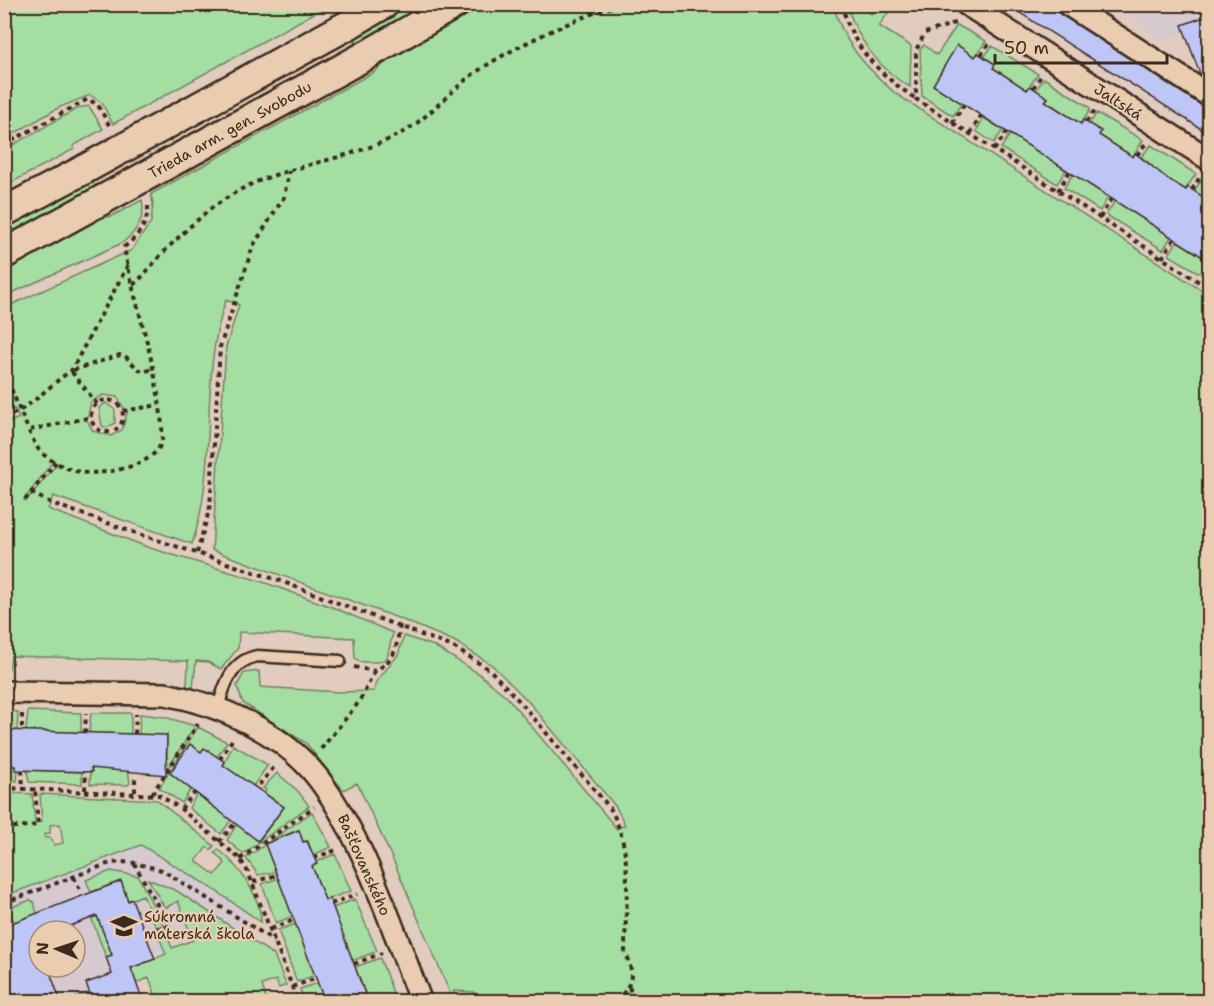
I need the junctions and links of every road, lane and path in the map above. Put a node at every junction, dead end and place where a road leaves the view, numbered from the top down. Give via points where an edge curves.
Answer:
1 (384, 4) edge
2 (455, 4) edge
3 (620, 4) edge
4 (842, 4) edge
5 (864, 4) edge
6 (872, 4) edge
7 (1067, 4) edge
8 (964, 13) edge
9 (991, 40) dead end
10 (981, 55) dead end
11 (1043, 72) dead end
12 (1033, 88) dead end
13 (1209, 96) edge
14 (916, 99) junction
15 (77, 103) dead end
16 (964, 105) dead end
17 (1097, 107) dead end
18 (981, 116) dead end
19 (1086, 122) dead end
20 (952, 123) junction
21 (1007, 132) dead end
22 (970, 134) junction
23 (1148, 140) dead end
24 (4, 145) edge
25 (994, 150) junction
26 (1137, 155) dead end
27 (1206, 167) edge
28 (290, 170) junction
29 (1069, 172) dead end
30 (1192, 190) dead end
31 (1058, 191) junction
32 (1111, 199) dead end
33 (4, 212) edge
34 (1100, 218) junction
35 (1174, 239) dead end
36 (124, 247) dead end
37 (4, 254) edge
38 (1162, 258) junction
39 (128, 265) junction
40 (1209, 279) edge
41 (133, 285) junction
42 (1207, 288) edge
43 (154, 368) junction
44 (71, 371) junction
45 (4, 372) edge
46 (97, 404) junction
47 (159, 405) junction
48 (123, 411) junction
49 (22, 412) junction
50 (92, 417) junction
51 (4, 418) edge
52 (30, 430) junction
53 (56, 462) junction
54 (31, 493) junction
55 (25, 500) dead end
56 (197, 554) junction
57 (400, 625) junction
58 (340, 661) joint
59 (375, 671) junction
60 (4, 692) edge
61 (86, 708) dead end
62 (218, 708) junction
63 (22, 711) dead end
64 (136, 714) dead end
65 (188, 720) dead end
66 (22, 731) dead end
67 (85, 733) dead end
68 (135, 734) dead end
69 (222, 735) dead end
70 (232, 740) junction
71 (240, 745) dead end
72 (220, 759) dead end
73 (267, 761) dead end
74 (275, 766) junction
75 (309, 769) junction
76 (22, 770) dead end
77 (86, 772) dead end
78 (283, 772) dead end
79 (135, 774) dead end
80 (259, 785) dead end
81 (4, 788) edge
82 (22, 788) junction
83 (35, 789) junction
84 (85, 790) junction
85 (135, 792) junction
86 (195, 792) dead end
87 (152, 794) junction
88 (309, 799) dead end
89 (181, 809) junction
90 (310, 809) dead end
91 (319, 815) dead end
92 (235, 823) dead end
93 (4, 828) edge
94 (333, 841) dead end
95 (219, 842) junction
96 (338, 850) junction
97 (314, 858) dead end
98 (240, 859) junction
99 (342, 859) dead end
100 (134, 862) junction
101 (277, 875) dead end
102 (74, 877) junction
103 (253, 882) junction
104 (353, 885) dead end
105 (80, 891) dead end
106 (357, 894) junction
107 (331, 904) dead end
108 (361, 904) dead end
109 (4, 905) edge
110 (294, 921) dead end
111 (12, 923) dead end
112 (157, 929) dead end
113 (271, 929) junction
114 (275, 941) junction
115 (378, 943) dead end
116 (382, 953) junction
117 (386, 962) dead end
118 (354, 964) dead end
119 (317, 978) dead end
120 (292, 987) junction
121 (629, 987) junction
122 (298, 1002) edge
123 (421, 1002) edge
124 (616, 1002) edge
125 (635, 1002) edge

1 - 33 street, bridge
2 - 37 street, Trieda arm. gen. Svobodu, bridge
3 - 28 path via 499,58 392,138
4 - 14 path via 854,39 869,61
5 - 6 path via 869,9
7 - 13 street
8 - 14 path via 925,33 916,50
8 - 27 street, Jaltská
9 - 10 path
11 - 12 path
14 - 20 path
15 - 24 path
16 - 20 path
17 - 19 path
18 - 22 path
20 - 22 path
21 - 25 path
22 - 25 path
23 - 26 path
25 - 31 path
27 - 30 path
28 - 41 path via 253,184 202,215
28 - 56 path via 284,197 253,246 220,347 210,507
29 - 31 path
31 - 34 path
32 - 34 path
34 - 38 path
35 - 38 path
36 - 39 path
38 - 42 path
39 - 41 path
39 - 44 path
40 - 42 path
41 - 43 path
43 - 44 path via 144,372 120,355
43 - 47 path
44 - 46 path
44 - 49 path via 54,381
45 - 49 path
46 - 48 path via 112,400
46 - 50 path
47 - 48 path
47 - 53 path via 162,441 145,462 82,473
48 - 50 path via 121,424 109,432 96,427
49 - 51 path
49 - 52 path
50 - 52 path
52 - 53 path via 40,451
53 - 54 path
54 - 55 path
54 - 56 path
56 - 57 path
57 - 59 path via 393,658
57 - 121 path via 453,647 490,670 610,808 621,827 628,858 625,928 631,964
58 - 59 path
58 - 62 lane via 256,656 244,659 225,683
59 - 75 path via 358,702
60 - 62 street, Bašťovanského via 165,694
61 - 67 path
62 - 75 street, Bašťovanského via 289,750
63 - 66 path
64 - 68 path
65 - 87 path via 199,726
69 - 70 path
70 - 71 path
70 - 72 path
73 - 74 path
74 - 78 path
74 - 80 path
75 - 123 street, Bašťovanského via 353,836
76 - 82 path
77 - 84 path
79 - 85 path
81 - 82 path
82 - 83 path
83 - 84 path
83 - 93 path via 39,825
84 - 85 path
85 - 87 path
86 - 89 path
87 - 89 path
88 - 91 path
89 - 95 path
90 - 98 path
92 - 95 path
94 - 96 path
95 - 98 path
96 - 97 path
96 - 99 path
98 - 103 path
100 - 102 path via 110,863
100 - 112 path via 169,926
100 - 114 path via 162,870
101 - 103 path
102 - 105 path
102 - 109 path
103 - 113 path
104 - 106 path
106 - 107 path
106 - 108 path
109 - 111 path
110 - 113 path
113 - 114 path
114 - 120 path
115 - 116 path
116 - 117 path
116 - 118 path
119 - 120 path
120 - 122 path
121 - 124 path
121 - 125 path

